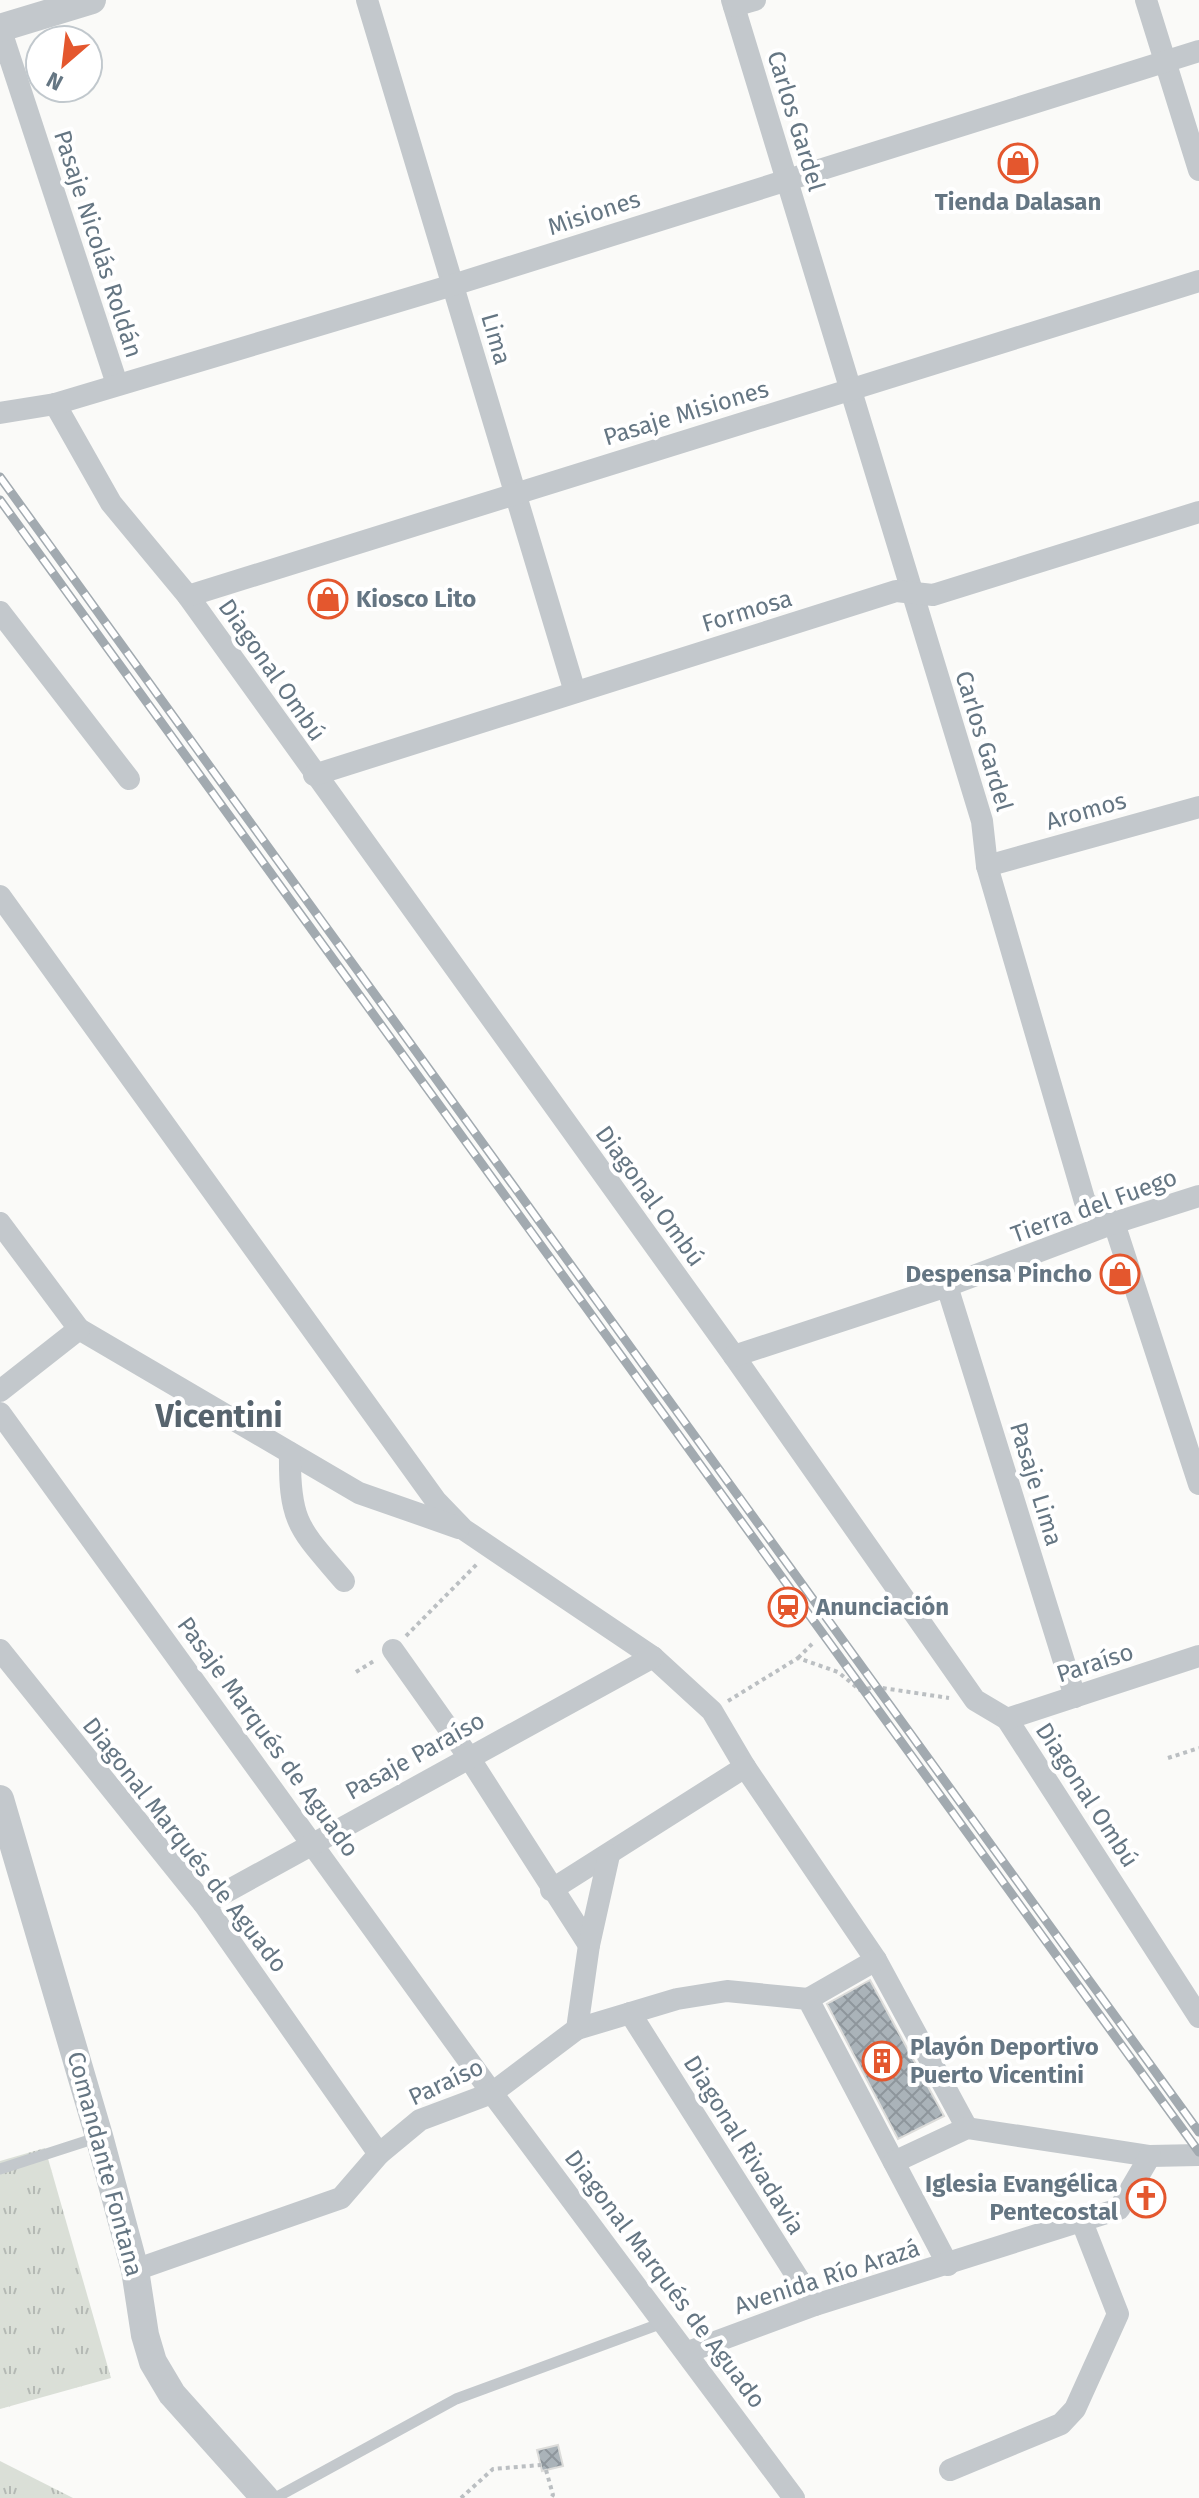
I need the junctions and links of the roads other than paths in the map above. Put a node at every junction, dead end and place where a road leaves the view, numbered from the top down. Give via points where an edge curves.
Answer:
1 (92, 0) edge
2 (367, 0) edge
3 (1146, 0) edge
4 (740, 2) edge
5 (0, 28) edge
6 (1199, 51) edge
7 (1164, 61) junction
8 (1199, 170) edge
9 (787, 179) junction
10 (1199, 281) edge
11 (453, 285) junction
12 (117, 384) junction
13 (849, 390) junction
14 (55, 404) junction
15 (1, 414) edge
16 (514, 494) junction
17 (1199, 512) edge
18 (912, 593) junction
19 (188, 596) junction
20 (0, 612) edge
21 (575, 692) junction
22 (314, 775) junction
23 (129, 779) dead end
24 (1198, 810) edge
25 (987, 866) junction
26 (0, 896) edge
27 (1199, 1196) edge
28 (0, 1223) edge
29 (1114, 1223) junction
30 (947, 1286) junction
31 (79, 1329) junction
32 (734, 1356) junction
33 (0, 1391) edge
34 (0, 1413) edge
35 (290, 1453) junction
36 (1199, 1484) edge
37 (463, 1529) junction
38 (344, 1581) dead end
39 (0, 1650) edge
40 (393, 1650) road end
41 (1199, 1656) edge
42 (653, 1657) junction
43 (1075, 1697) junction
44 (1007, 1719) junction
45 (468, 1756) junction
46 (745, 1767) junction
47 (0, 1799) edge
48 (314, 1843) junction
49 (609, 1855) junction
50 (551, 1890) junction
51 (204, 1904) junction
52 (589, 1945) junction
53 (876, 1960) junction
54 (808, 1999) junction
55 (630, 2013) junction
56 (1199, 2017) edge
57 (577, 2029) junction
58 (492, 2093) junction
59 (967, 2128) junction
60 (99, 2136) junction
61 (379, 2154) junction
62 (1199, 2155) edge
63 (1150, 2156) junction
64 (894, 2162) junction
65 (0, 2169) edge
66 (1082, 2222) junction
67 (948, 2265) junction
68 (135, 2270) junction
69 (815, 2305) junction
70 (666, 2322) junction
71 (688, 2352) junction
72 (950, 2470) dead end
73 (265, 2498) edge
74 (275, 2498) edge
75 (794, 2498) edge

1 - 5 street
2 - 11 street, Lima
3 - 7 street
4 - 9 street, Carlos Gardel
5 - 12 street, Pasaje Nicolás Roldán
6 - 7 street, Misiones
7 - 8 street
7 - 9 street, Misiones
9 - 11 street, Misiones
9 - 13 street, Carlos Gardel
10 - 13 street, Pasaje Misiones
11 - 12 street, Misiones
11 - 16 street, Lima
12 - 14 street, Misiones
13 - 16 street, Pasaje Misiones
13 - 18 street, Carlos Gardel
14 - 15 street, Misiones
14 - 19 street, Diagonal Ombú via 111,503
16 - 19 street, Pasaje Misiones
16 - 21 street, Lima
17 - 18 street, Formosa via 933,595
18 - 21 street, Formosa via 896,591
18 - 25 street, Carlos Gardel via 982,821
19 - 22 street, Diagonal Ombú
20 - 23 street
21 - 22 street, Formosa
22 - 32 street, Diagonal Ombú
24 - 25 street, Aromos
25 - 29 street, Carlos Gardel via 1085,1202
26 - 37 street via 413,1473
27 - 29 street, Tierra del Fuego
28 - 31 street
29 - 30 street, Tierra del Fuego
29 - 36 street
30 - 32 street, Tierra del Fuego
30 - 43 street, Pasaje Lima
31 - 33 street
31 - 35 street
32 - 44 street, Diagonal Ombú via 975,1700
34 - 48 street, Pasaje Marqués de Aguado
35 - 37 street via 359,1493
35 - 38 street via 289,1498 301,1530
37 - 42 street
39 - 51 street, Diagonal Marqués de Aguado
40 - 45 street
41 - 43 street, Paraíso
42 - 45 street, Pasaje Paraíso
42 - 46 street via 712,1711
43 - 44 street, Paraíso
44 - 56 street, Diagonal Ombú
45 - 48 street, Pasaje Paraíso
45 - 50 street
46 - 49 street
46 - 53 street
47 - 60 street, Comandante Fontana
48 - 51 street, Pasaje Paraíso
48 - 58 street, Pasaje Marqués de Aguado
49 - 50 street
49 - 52 street
50 - 52 street
51 - 61 street, Diagonal Marqués de Aguado
52 - 57 street
53 - 54 street
53 - 59 street
54 - 55 street via 727,1991
54 - 64 street
55 - 57 street
55 - 69 street, Diagonal Rivadavia
57 - 58 street, Paraíso
58 - 61 street, Paraíso via 420,2120
58 - 70 street, Diagonal Marqués de Aguado
59 - 63 street
59 - 64 street
60 - 65 lane
60 - 68 street, Comandante Fontana
61 - 68 street, Paraíso via 341,2198
62 - 63 street
63 - 66 street, Avenida Río Arazá via 1119,2209
64 - 67 street
66 - 67 street, Avenida Río Arazá
66 - 72 street via 1118,2314 1075,2409 1061,2424
67 - 69 street, Avenida Río Arazá
68 - 73 street, Comandante Fontana via 153,2362 172,2394
69 - 71 street, Avenida Río Arazá
70 - 71 street, Diagonal Marqués de Aguado
70 - 74 lane via 456,2399
71 - 75 street, Diagonal Marqués de Aguado

